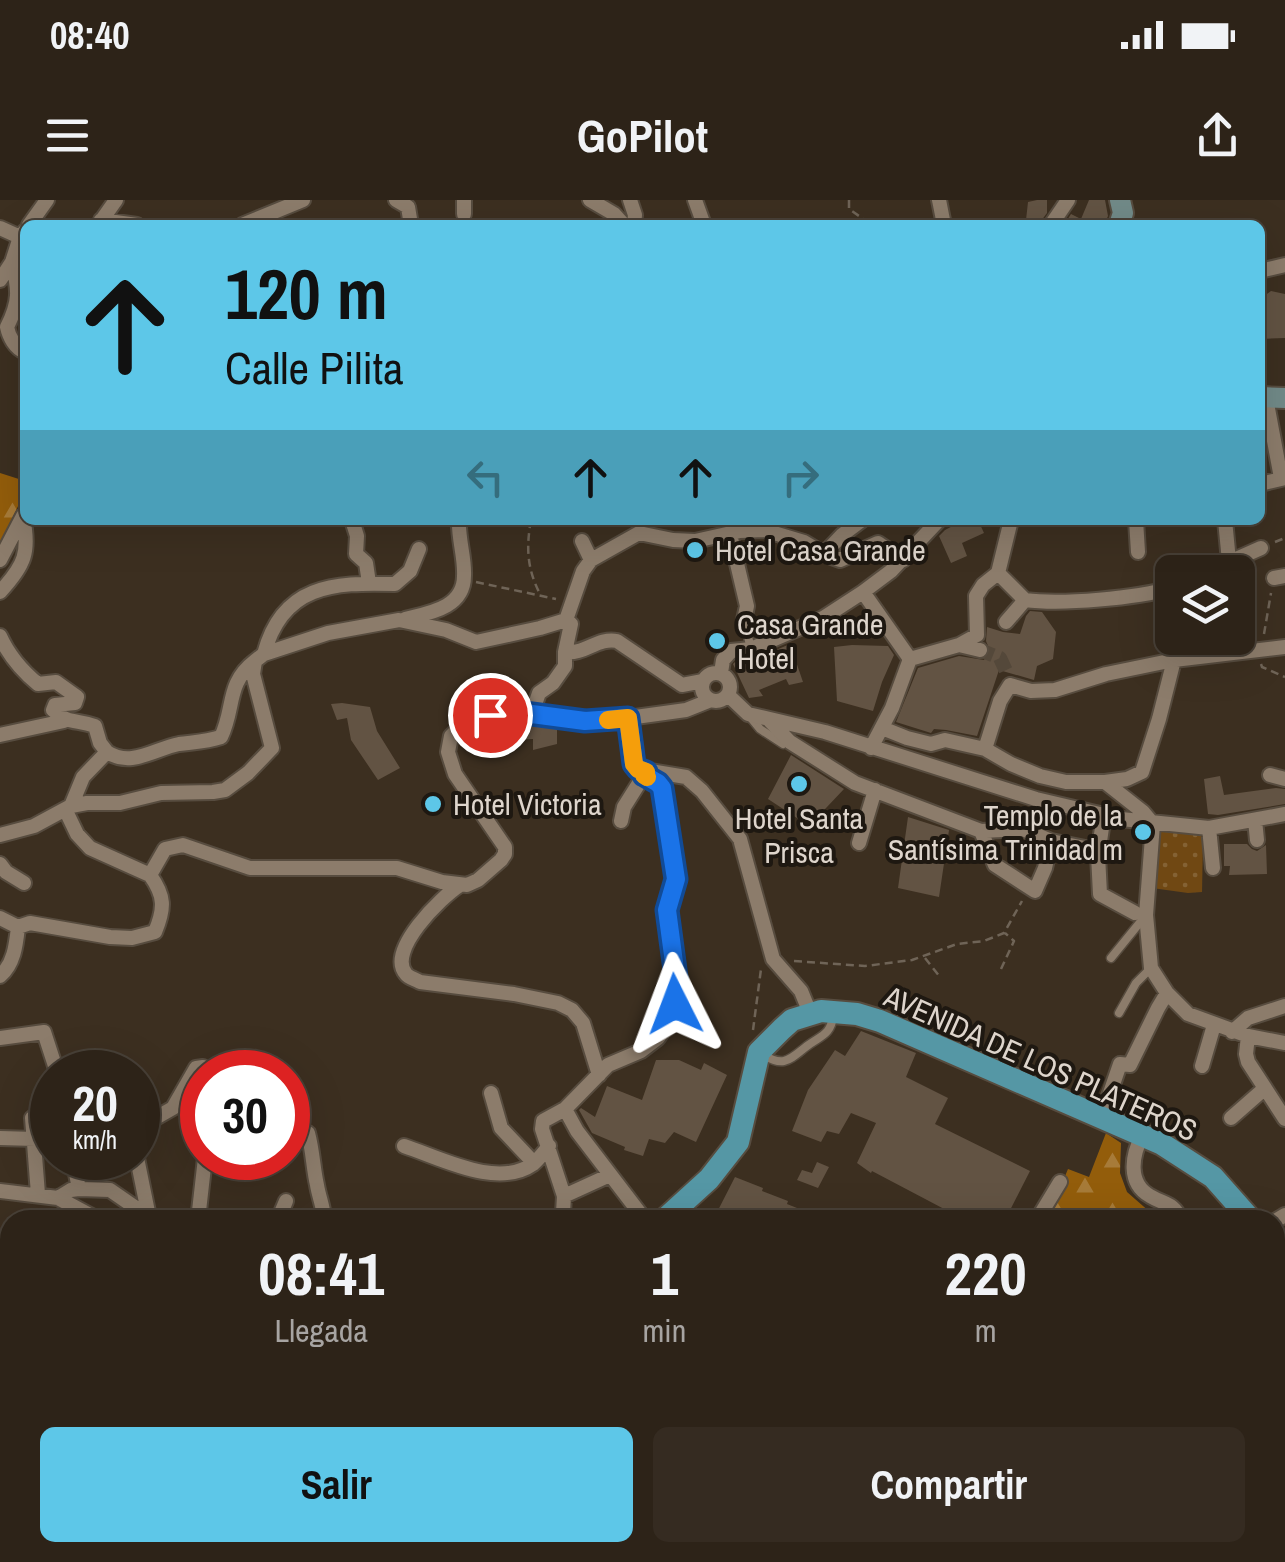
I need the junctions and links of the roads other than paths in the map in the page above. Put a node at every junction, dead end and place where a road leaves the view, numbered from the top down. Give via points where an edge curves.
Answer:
1 (303, 200) edge
2 (590, 200) edge
3 (254, 220) edge
4 (619, 220) edge
5 (20, 243) edge
6 (12, 262) junction
7 (0, 280) edge
8 (20, 310) edge
9 (20, 350) edge
10 (1270, 397) edge
11 (1283, 478) edge
12 (20, 522) edge
13 (26, 525) edge
14 (354, 525) edge
15 (459, 525) edge
16 (752, 525) edge
17 (855, 525) edge
18 (861, 525) edge
19 (934, 525) edge
20 (1010, 525) edge
21 (1136, 525) edge
22 (1225, 525) edge
23 (730, 534) junction
24 (582, 541) dead end
25 (874, 543) junction
26 (1261, 548) dead end
27 (420, 549) dead end
28 (1138, 552) dead end
29 (824, 554) junction
30 (1228, 555) edge
31 (1244, 555) edge
32 (0, 560) edge
33 (590, 560) junction
34 (903, 560) junction
35 (998, 573) junction
36 (368, 583) junction
37 (1, 591) edge
38 (1155, 591) edge
39 (863, 592) junction
40 (1025, 600) junction
41 (399, 620) junction
42 (566, 620) junction
43 (744, 620) joint
44 (1006, 622) dead end
45 (0, 636) edge
46 (959, 645) junction
47 (1285, 647) edge
48 (751, 648) junction
49 (980, 650) tunnel mouth
50 (565, 652) junction
51 (259, 657) junction
52 (910, 659) junction
53 (1174, 660) junction
54 (721, 673) junction
55 (703, 680) junction
56 (728, 695) junction
57 (711, 700) junction
58 (532, 713) junction
59 (748, 714) junction
60 (628, 718) junction
61 (64, 720) junction
62 (607, 720) junction
63 (770, 720) junction
64 (882, 728) junction
65 (588, 729) dead end
66 (0, 734) edge
67 (783, 744) dead end
68 (871, 748) junction
69 (985, 748) junction
70 (107, 752) junction
71 (645, 774) junction
72 (1040, 776) junction
73 (1106, 782) junction
74 (874, 790) junction
75 (1036, 798) junction
76 (68, 808) junction
77 (1104, 814) junction
78 (1285, 814) edge
79 (1255, 820) junction
80 (621, 821) dead end
81 (1153, 824) junction
82 (1209, 828) junction
83 (982, 831) junction
84 (0, 834) edge
85 (1258, 840) dead end
86 (1052, 841) junction
87 (859, 842) dead end
88 (1098, 854) junction
89 (0, 864) edge
90 (1213, 868) dead end
91 (150, 874) junction
92 (24, 883) dead end
93 (443, 888) junction
94 (1141, 914) junction
95 (0, 918) edge
96 (18, 927) junction
97 (1112, 958) dead end
98 (1151, 968) junction
99 (0, 976) edge
100 (1167, 993) junction
101 (1285, 1006) edge
102 (821, 1012) junction
103 (1119, 1013) dead end
104 (1214, 1025) junction
105 (1232, 1032) junction
106 (1248, 1036) junction
107 (0, 1038) edge
108 (1285, 1043) edge
109 (50, 1050) edge
110 (1202, 1066) dead end
111 (599, 1075) junction
112 (1264, 1089) junction
113 (491, 1092) dead end
114 (180, 1097) edge
115 (1111, 1105) dead end
116 (566, 1110) junction
117 (160, 1116) edge
118 (1231, 1118) dead end
119 (1285, 1119) edge
120 (1142, 1136) junction
121 (0, 1138) edge
122 (30, 1139) edge
123 (310, 1140) edge
124 (404, 1146) dead end
125 (549, 1146) junction
126 (310, 1154) edge
127 (314, 1154) junction
128 (534, 1163) junction
129 (610, 1175) junction
130 (37, 1180) edge
131 (77, 1180) edge
132 (144, 1180) edge
133 (203, 1180) edge
134 (1060, 1182) dead end
135 (79, 1189) junction
136 (0, 1190) edge
137 (38, 1194) junction
138 (564, 1196) junction
139 (58, 1198) junction
140 (81, 1210) edge
141 (144, 1210) edge
142 (154, 1210) edge
143 (199, 1210) edge
144 (324, 1210) edge
145 (563, 1210) edge
146 (636, 1210) edge
147 (680, 1210) edge
148 (1044, 1210) edge
149 (1176, 1210) edge
150 (1243, 1210) edge

1 - 3 street
2 - 4 street
5 - 6 street
6 - 7 street
6 - 8 street
8 - 9 street via 6,327
10 - 11 street
12 - 32 street
13 - 37 street via 27,548
14 - 36 street
15 - 41 street via 465,580 459,594 448,607
16 - 23 street
16 - 29 street
17 - 29 street
18 - 25 street
19 - 34 street
20 - 35 street
21 - 28 street
22 - 30 street
23 - 33 street via 695,541 640,533
23 - 43 street via 747,606
24 - 33 street
25 - 29 street via 840,560
25 - 34 street
26 - 31 street
27 - 36 street via 398,582
33 - 42 street
34 - 39 street
35 - 40 street
35 - 46 street via 976,596 978,635
36 - 51 street via 291,602
38 - 40 street
39 - 48 street via 823,618
39 - 52 street
40 - 44 street
41 - 42 street via 476,642
41 - 51 street via 328,633
42 - 50 street via 571,624
43 - 48 lane
45 - 61 street via 38,684 56,682 77,697 53,707
46 - 49 street
46 - 52 street
47 - 53 street
48 - 54 street via 726,654
50 - 55 street via 617,641 682,685
50 - 58 street via 565,666 539,694
51 - 70 street via 235,683 221,737 125,760
51 - 76 street via 254,674 272,748 248,774 225,790
52 - 64 street
53 - 69 street via 1055,690 1031,690 1008,679
53 - 73 street via 1142,772
54 - 55 street
54 - 56 street via 730,682
55 - 57 street
56 - 57 street
56 - 59 street
57 - 60 street
58 - 62 street
58 - 93 street via 470,718 451,736 454,774 505,854 478,880
59 - 63 street
59 - 67 lane
60 - 62 street
60 - 71 street via 634,764
61 - 66 street
61 - 70 street via 95,726
62 - 65 lane
63 - 68 street
63 - 74 street via 790,742
64 - 68 street
64 - 69 street via 931,744 945,740
68 - 75 street
69 - 72 street
70 - 76 street via 83,777
71 - 80 street
71 - 102 street via 686,778 740,838 772,959
71 - 111 street via 662,788 676,879 667,910 675,1004 658,1038
72 - 73 street
72 - 75 street
73 - 81 street
74 - 83 street
74 - 87 street
75 - 77 street
76 - 84 street
76 - 91 street via 76,834 90,848
77 - 81 street
77 - 88 street
78 - 79 street
79 - 82 street
79 - 85 street
81 - 82 street
81 - 94 street
82 - 90 street
83 - 86 street via 1023,829
83 - 86 street via 994,865 1035,891
86 - 88 street
88 - 94 street via 1100,894
89 - 92 street
91 - 93 street via 165,849 183,845 250,868 396,868
91 - 96 street via 163,914 155,932 121,938
93 - 111 street via 402,948 406,974 572,1010 583,1023
94 - 97 lane
94 - 98 street
95 - 96 street
96 - 99 street
98 - 100 street
98 - 103 lane
100 - 104 street via 1188,1014
100 - 115 street via 1130,1065 1120,1064
101 - 105 street via 1248,1018
102 - 120 main road, AVENIDA DE LOS PLATEROS via 880,1022
102 - 147 main road via 792,1020 760,1052 738,1142
104 - 105 street
104 - 110 street
105 - 106 street
106 - 108 street
106 - 112 street via 1248,1062
107 - 109 street via 44,1032
111 - 116 street
112 - 118 street
112 - 119 street
113 - 128 street via 501,1128
114 - 117 street
116 - 125 street via 543,1121
116 - 129 street
120 - 149 street via 1132,1172 1146,1194
120 - 150 main road, AVENIDA DE LOS PLATEROS via 1213,1178
121 - 122 street
123 - 127 street
124 - 128 street via 486,1173 502,1175
125 - 128 street
125 - 138 street
126 - 127 street
127 - 144 street
129 - 138 street
129 - 146 street
130 - 137 street
131 - 135 street
132 - 142 street
133 - 143 street
134 - 148 street
135 - 139 street
135 - 141 street via 110,1190
136 - 137 street
137 - 139 street
138 - 145 street
139 - 140 street

